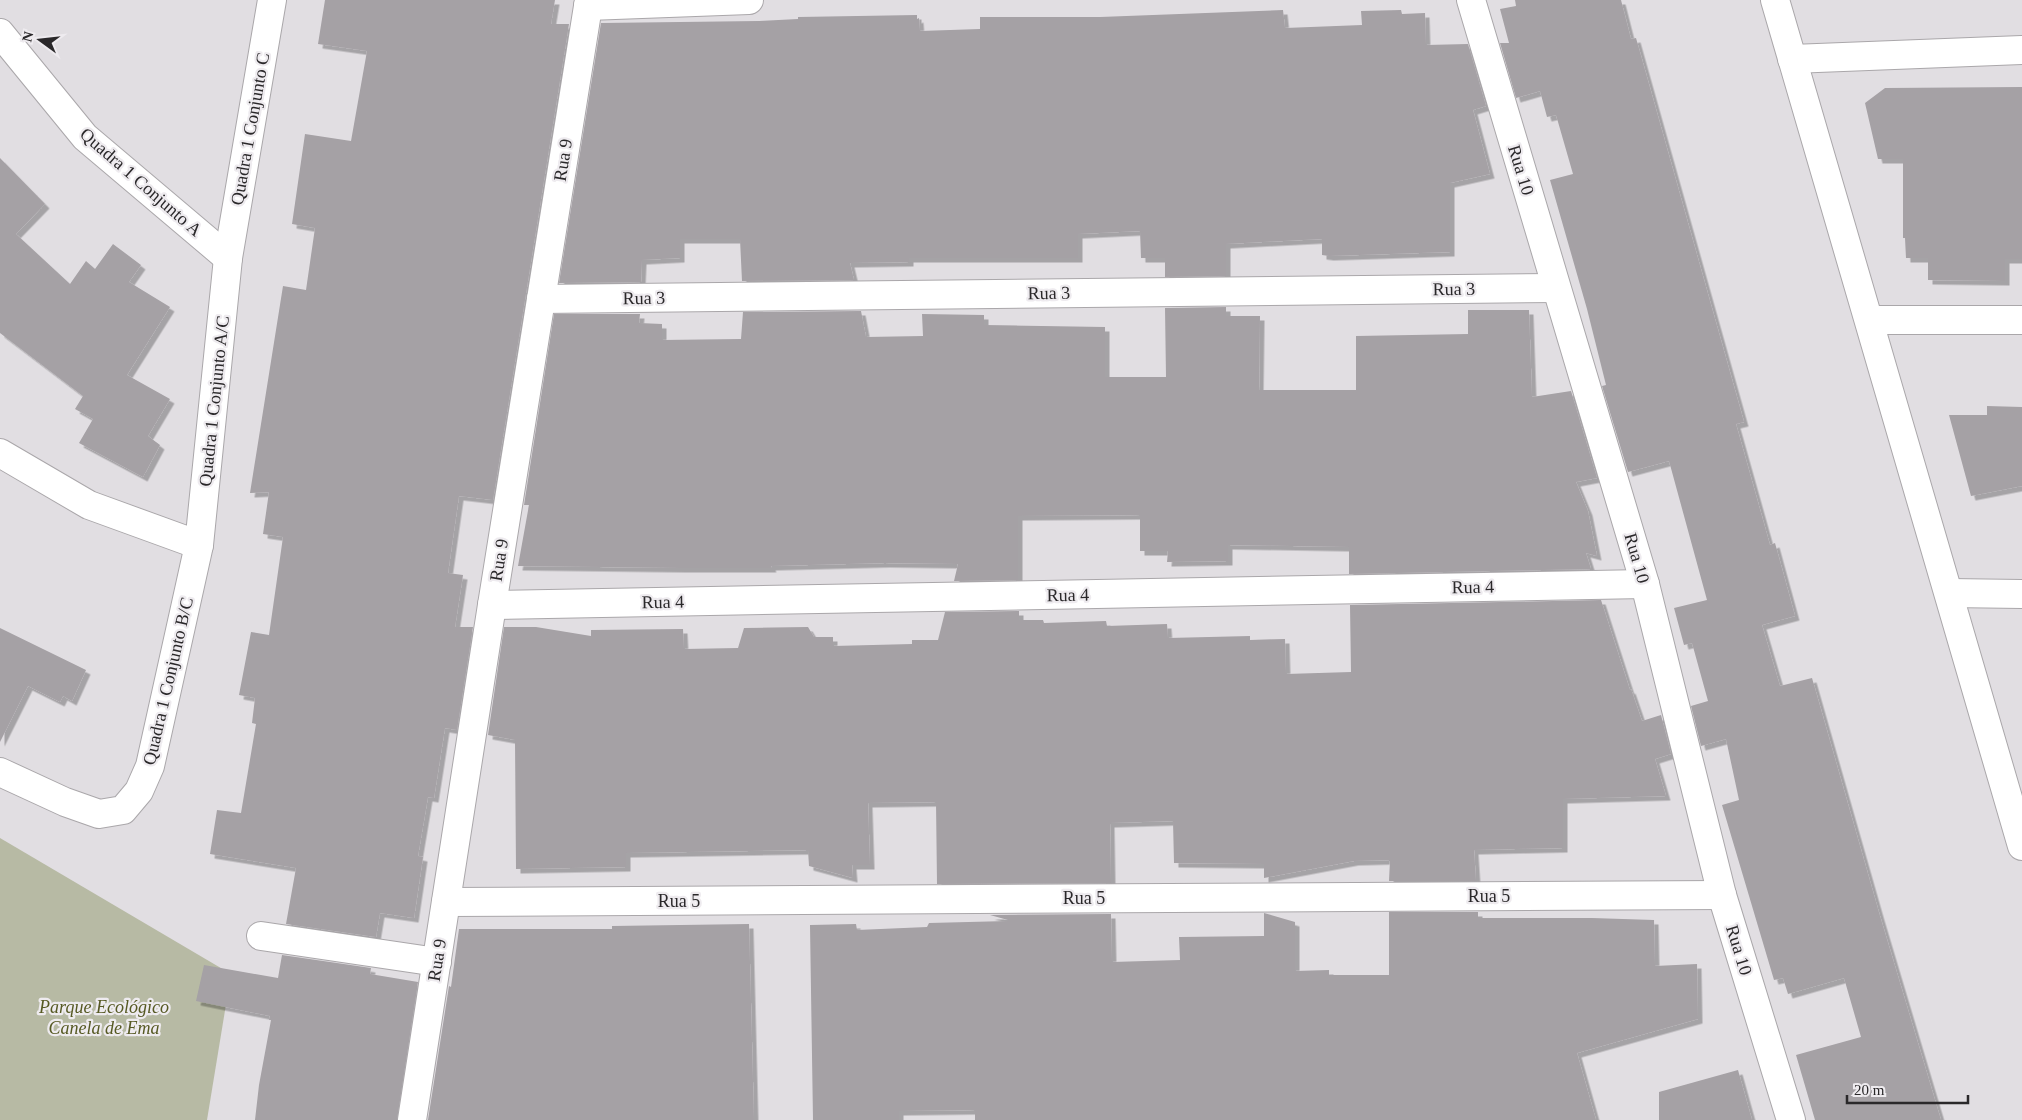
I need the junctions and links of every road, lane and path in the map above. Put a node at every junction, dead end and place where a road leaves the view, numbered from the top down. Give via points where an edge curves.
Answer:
1 (272, 0) edge
2 (749, 0) edge
3 (1471, 0) edge
4 (1776, 0) edge
5 (588, 3) edge
6 (0, 33) edge
7 (2022, 50) edge
8 (1792, 59) junction
9 (228, 258) junction
10 (1556, 288) junction
11 (541, 299) junction
12 (1870, 320) junction
13 (2022, 320) edge
14 (0, 452) edge
15 (199, 545) junction
16 (1645, 584) junction
17 (1949, 593) junction
18 (2022, 594) edge
19 (492, 605) junction
20 (0, 772) edge
21 (2022, 846) edge
22 (1722, 895) junction
23 (446, 902) junction
24 (261, 936) dead end
25 (437, 962) junction
26 (412, 1120) edge
27 (1791, 1120) edge

1 - 9 street, Quadra 1 Conjunto C
2 - 5 street
3 - 10 street, Rua 10
4 - 8 street
5 - 11 street, Rua 9
6 - 9 street, Quadra 1 Conjunto A via 85,137
7 - 8 street
8 - 12 street
9 - 15 street, Quadra 1 Conjunto A/C
10 - 11 street, Rua 3
10 - 16 street, Rua 10
11 - 19 street, Rua 9
12 - 13 street
12 - 17 street
14 - 15 street via 89,505
15 - 20 street, Quadra 1 Conjunto B/C via 150,766 139,791 123,810 99,814
16 - 19 street, Rua 4
16 - 22 street, Rua 10
17 - 18 street
17 - 21 street
19 - 23 street, Rua 9
22 - 23 street, Rua 5
22 - 27 street, Rua 10
23 - 25 street, Rua 9
24 - 25 street
25 - 26 street, Rua 9

